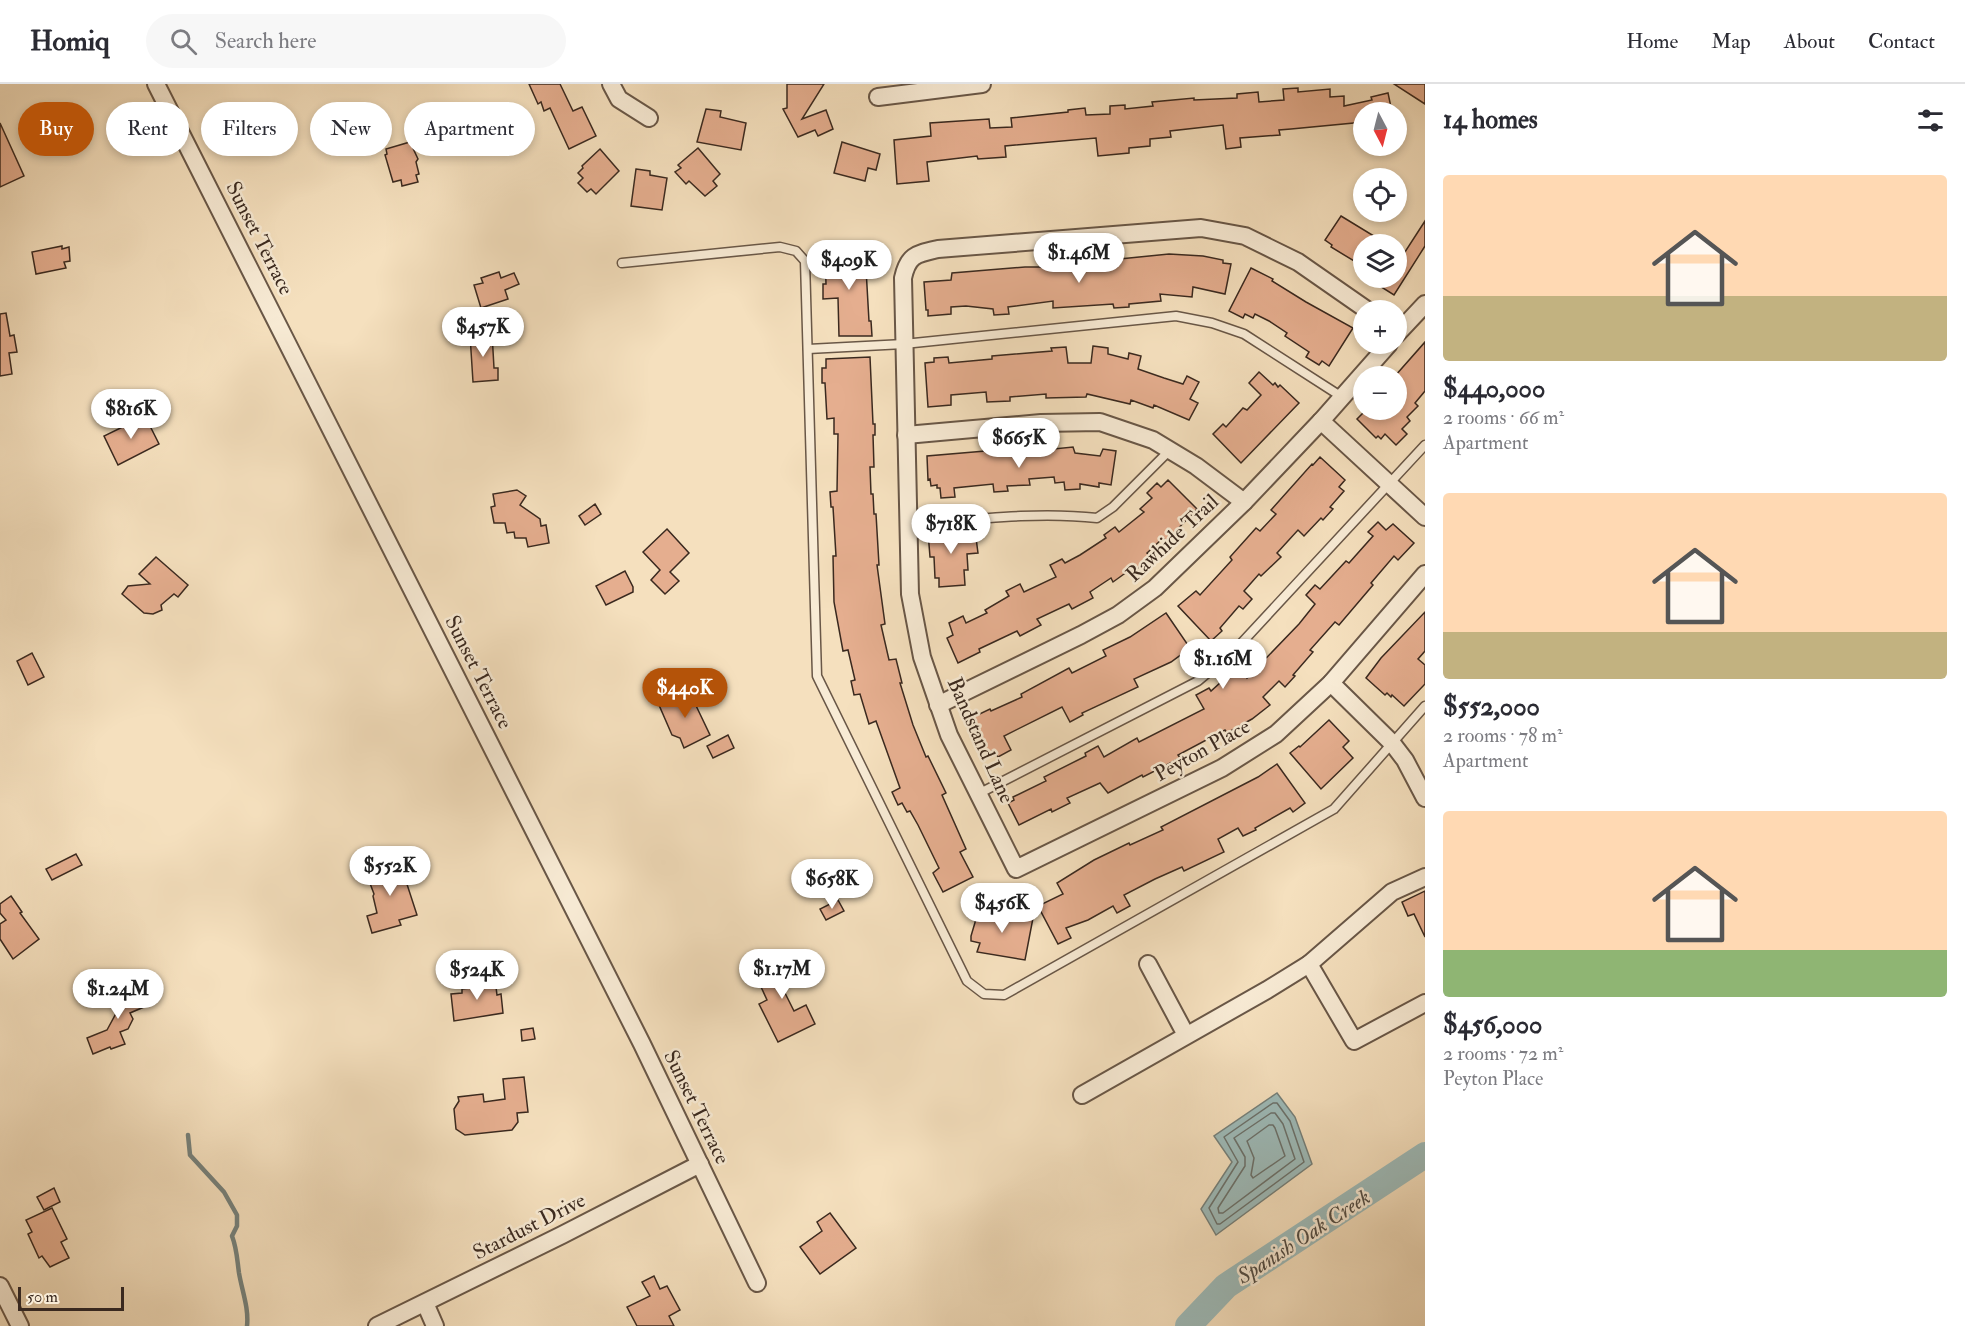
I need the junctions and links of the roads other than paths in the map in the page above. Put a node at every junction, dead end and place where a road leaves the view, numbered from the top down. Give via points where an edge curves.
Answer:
1 (156, 84) edge
2 (612, 84) edge
3 (982, 84) edge
4 (951, 86) edge
5 (878, 97) dead end
6 (649, 118) dead end
7 (622, 263) dead end
8 (1353, 300) edge
9 (1425, 304) edge
10 (1407, 323) edge
11 (904, 344) junction
12 (807, 349) junction
13 (1379, 354) edge
14 (1342, 397) junction
15 (1321, 421) junction
16 (906, 435) junction
17 (1425, 445) edge
18 (1170, 450) junction
19 (1389, 484) junction
20 (1244, 502) junction
21 (1425, 517) edge
22 (907, 525) junction
23 (1425, 574) edge
24 (1331, 683) junction
25 (938, 705) junction
26 (1425, 706) edge
27 (1392, 743) junction
28 (978, 794) junction
29 (1425, 798) edge
30 (1016, 870) joint
31 (1425, 877) edge
32 (1148, 964) dead end
33 (1309, 964) junction
34 (1425, 1003) edge
35 (1186, 1035) junction
36 (1082, 1095) dead end
37 (700, 1164) junction
38 (757, 1283) dead end
39 (0, 1286) edge
40 (425, 1303) junction
41 (20, 1326) edge
42 (378, 1326) edge
43 (435, 1326) edge

1 - 37 street, Sunset Terrace
2 - 6 street via 619,99
3 - 4 street
4 - 5 street
7 - 12 lane via 780,247 796,251 805,261
8 - 11 street, Bandstand Lane via 1298,262 1245,236 1201,228 938,249 917,253 906,265
9 - 10 street, Rawhide Trail
11 - 12 lane
11 - 14 lane via 1176,316 1244,333
11 - 16 street, Bandstand Lane
12 - 27 lane via 817,676 967,981 984,994 1004,995 1334,809
13 - 14 street, Rawhide Trail
14 - 15 street, Rawhide Trail
15 - 19 street
15 - 20 street, Rawhide Trail
16 - 18 street via 1100,422
16 - 22 street, Bandstand Lane
17 - 19 lane
18 - 20 street
18 - 22 lane via 1097,518 1024,517
19 - 21 street
19 - 28 lane via 1235,650 1198,681
20 - 25 street, Rawhide Trail via 1155,588 1118,615
22 - 25 street, Bandstand Lane via 910,594 922,657
23 - 24 street, Peyton Place
24 - 27 street
24 - 30 street, Peyton Place via 1276,734 1222,768
25 - 28 street, Bandstand Lane
26 - 27 lane
27 - 29 street
28 - 30 street, Bandstand Lane
31 - 33 street via 1392,892
32 - 35 street
33 - 34 street via 1353,1048
33 - 35 street
35 - 36 street
37 - 38 street, Sunset Terrace
37 - 40 street, Stardust Drive
39 - 41 street
40 - 42 street, Stardust Drive
40 - 43 street

